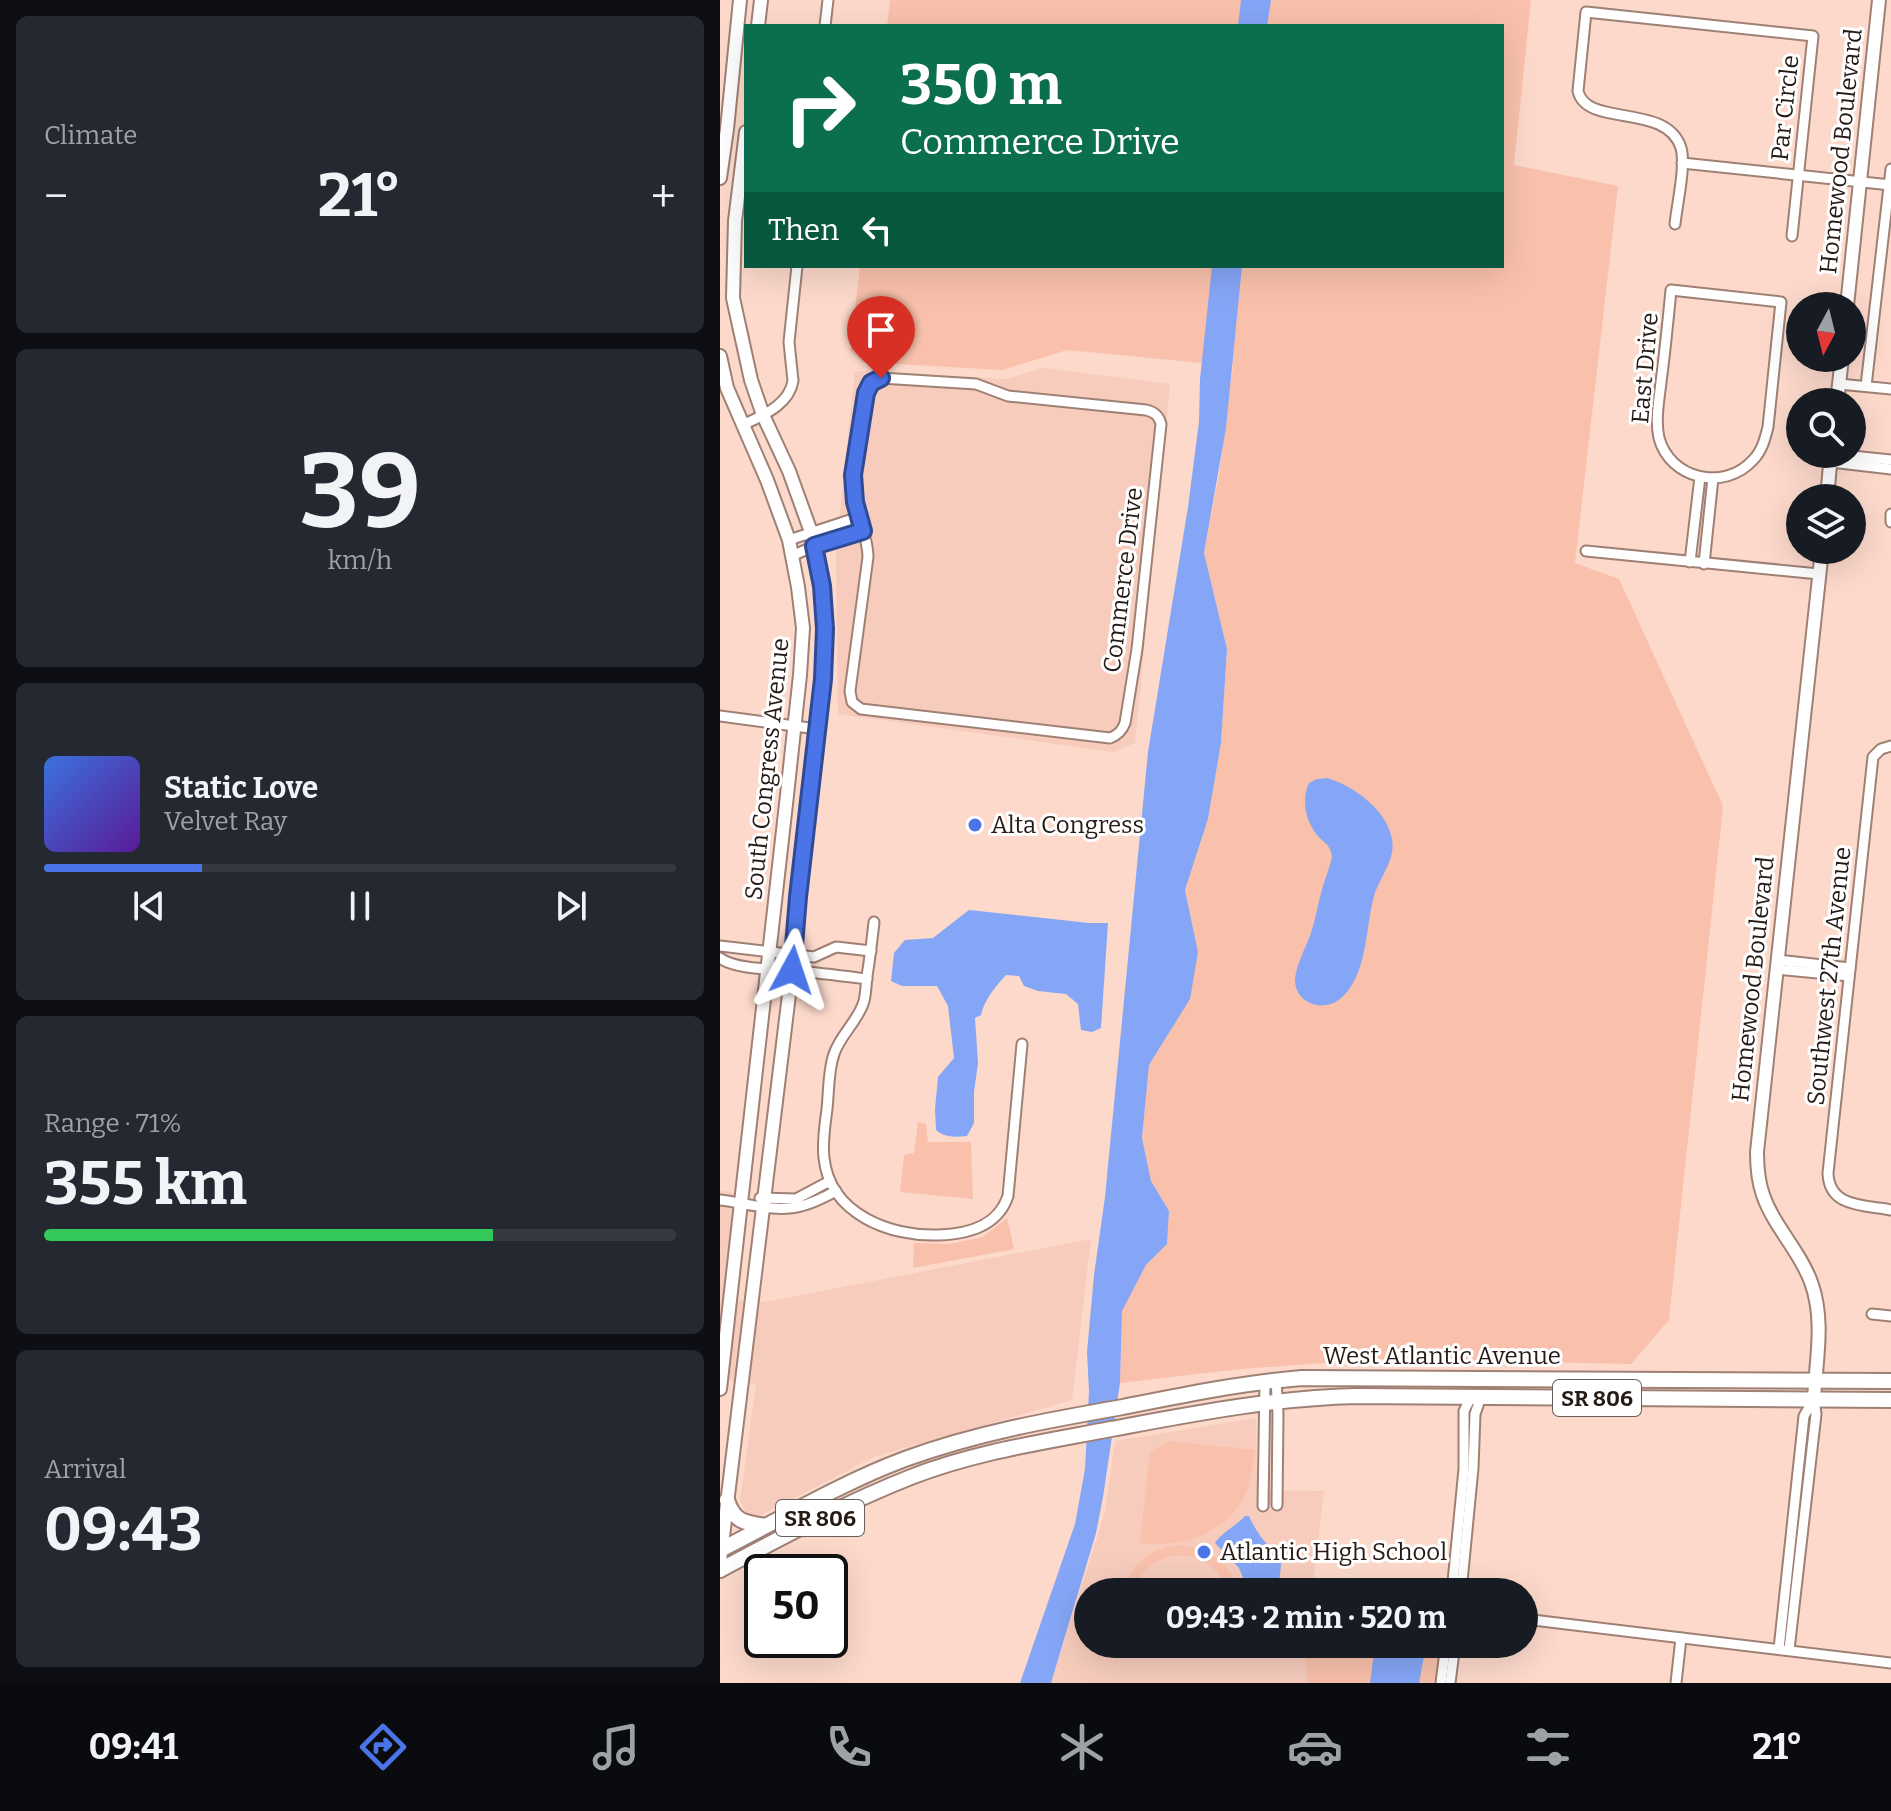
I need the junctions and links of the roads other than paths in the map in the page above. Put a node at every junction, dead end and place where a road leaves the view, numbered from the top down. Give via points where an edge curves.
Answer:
1 (740, 0) edge
2 (761, 0) edge
3 (828, 0) edge
4 (1879, 0) edge
5 (758, 24) edge
6 (825, 24) edge
7 (727, 129) junction
8 (744, 132) edge
9 (744, 148) edge
10 (1682, 163) junction
11 (1891, 169) edge
12 (1798, 175) junction
13 (720, 178) edge
14 (1860, 183) junction
15 (1890, 185) edge
16 (1675, 224) dead end
17 (1792, 236) dead end
18 (797, 268) edge
19 (1848, 292) edge
20 (720, 356) edge
21 (1840, 372) edge
22 (1839, 384) junction
23 (1866, 386) junction
24 (1839, 388) edge
25 (1891, 389) edge
26 (763, 415) junction
27 (743, 425) junction
28 (1866, 459) edge
29 (1891, 460) edge
30 (1866, 464) edge
31 (1891, 469) edge
32 (1707, 478) junction
33 (1891, 514) edge
34 (859, 517) junction
35 (1891, 522) edge
36 (863, 531) junction
37 (811, 532) junction
38 (789, 540) junction
39 (814, 546) junction
40 (1586, 551) dead end
41 (792, 556) junction
42 (1690, 562) junction
43 (1704, 564) junction
44 (1820, 564) edge
45 (1819, 574) junction
46 (720, 716) edge
47 (795, 725) junction
48 (817, 729) junction
49 (1891, 746) edge
50 (874, 922) dead end
51 (720, 946) edge
52 (871, 951) junction
53 (770, 952) junction
54 (794, 954) junction
55 (720, 958) edge
56 (1776, 965) junction
57 (768, 969) junction
58 (792, 970) junction
59 (1849, 972) junction
60 (867, 979) junction
61 (1022, 1044) dead end
62 (830, 1181) junction
63 (836, 1191) junction
64 (720, 1200) edge
65 (765, 1201) junction
66 (741, 1203) junction
67 (1891, 1210) edge
68 (1872, 1314) dead end
69 (1891, 1316) edge
70 (726, 1346) junction
71 (743, 1373) junction
72 (1509, 1378) junction
73 (1271, 1380) junction
74 (1815, 1381) junction
75 (1891, 1381) edge
76 (720, 1389) edge
77 (1476, 1397) junction
78 (1814, 1399) junction
79 (1891, 1400) edge
80 (1272, 1402) junction
81 (998, 1431) junction
82 (1002, 1450) junction
83 (727, 1500) junction
84 (1277, 1505) dead end
85 (1263, 1506) dead end
86 (766, 1526) junction
87 (720, 1553) edge
88 (720, 1570) edge
89 (1453, 1578) edge
90 (1462, 1578) edge
91 (1538, 1621) edge
92 (1681, 1638) junction
93 (1784, 1650) junction
94 (1447, 1658) edge
95 (1450, 1658) edge
96 (1891, 1663) edge
97 (1448, 1665) junction
98 (1441, 1683) edge
99 (1450, 1683) edge
100 (1676, 1683) edge

1 - 7 main road
2 - 5 main road
3 - 6 street
4 - 14 main road, Homewood Boulevard
7 - 8 street
7 - 13 main road
9 - 26 main road, South Congress Avenue via 733,298
10 - 12 street, Par Circle
10 - 12 street, Par Circle via 1679,144 1662,126 1582,102 1578,91 1586,12 1813,36
10 - 16 street
11 - 15 street
12 - 14 street, Par Circle
12 - 17 street
14 - 15 street, Par Circle
14 - 19 main road, Homewood Boulevard
15 - 23 street
18 - 26 street via 789,342 792,387
20 - 27 main road, South Congress Avenue
21 - 22 main road
22 - 23 street
22 - 24 main road
23 - 25 street
26 - 27 street
26 - 37 main road, South Congress Avenue
27 - 38 main road, South Congress Avenue
28 - 29 street
30 - 31 street
32 - 32 street, East Drive via 1687,473 1671,459 1658,434 1671,290 1781,302 1762,447 1743,469
32 - 42 street
32 - 43 street
33 - 35 street
34 - 36 street, Commerce Drive
34 - 36 street, Commerce Drive via 853,475 866,393 875,380 976,384 1008,396 1157,415 1161,424 1147,564 1120,733 1110,738 856,706 850,691 868,557
34 - 37 street
36 - 39 street
37 - 38 street
37 - 39 main road, South Congress Avenue
38 - 41 main road, South Congress Avenue
39 - 41 street
39 - 48 main road, South Congress Avenue via 825,629
40 - 42 street
41 - 47 main road, South Congress Avenue via 803,628
42 - 43 street
43 - 45 street
44 - 45 main road, Homewood Boulevard
45 - 56 main road, Homewood Boulevard
46 - 47 street
47 - 48 street
47 - 53 main road, South Congress Avenue
48 - 54 main road, South Congress Avenue
49 - 59 street, Southwest 27th Avenue via 1873,757
50 - 52 street
51 - 53 street
52 - 54 street via 836,947 814,957
52 - 60 street
53 - 54 street
53 - 57 main road, South Congress Avenue
54 - 58 main road, South Congress Avenue
55 - 57 street
56 - 59 street
56 - 74 main road, Homewood Boulevard via 1757,1168 1763,1198 1812,1284 1819,1321
57 - 58 street
57 - 66 main road, South Congress Avenue
58 - 60 street
58 - 65 main road, South Congress Avenue
59 - 67 street, Southwest 27th Avenue via 1829,1185 1841,1200
60 - 62 street via 864,1002 831,1065 823,1139
61 - 63 street via 1008,1196 994,1220 948,1235 901,1233 857,1213
62 - 63 street
62 - 65 street via 796,1199
63 - 65 street via 798,1207
64 - 66 street
65 - 66 street
65 - 71 main road, South Congress Avenue
66 - 70 main road, South Congress Avenue
68 - 69 street
70 - 71 main road
70 - 76 main road, South Congress Avenue
71 - 83 main road, South Congress Avenue
72 - 73 main road, West Atlantic Avenue / SR 806
72 - 74 main road, West Atlantic Avenue / SR 806
72 - 77 main road via 1481,1388
73 - 80 street
73 - 81 main road, West Atlantic Avenue / SR 806
74 - 75 main road, West Atlantic Avenue / SR 806
74 - 78 main road, Homewood Boulevard
77 - 78 main road, West Atlantic Avenue / SR 806
77 - 80 main road, West Atlantic Avenue / SR 806
77 - 89 street via 1464,1411
77 - 90 street
78 - 79 main road, West Atlantic Avenue / SR 806
78 - 93 street
80 - 82 main road, West Atlantic Avenue / SR 806
80 - 84 street
80 - 85 street
81 - 82 street
81 - 86 main road, West Atlantic Avenue / SR 806 via 903,1460
82 - 88 main road, West Atlantic Avenue / SR 806 via 909,1478
83 - 86 main road via 738,1519
83 - 87 main road, South Congress Avenue
86 - 87 main road, West Atlantic Avenue / SR 806
91 - 92 street
92 - 93 street
92 - 100 street
93 - 96 street
94 - 97 street
95 - 97 street
97 - 98 street
97 - 99 street

